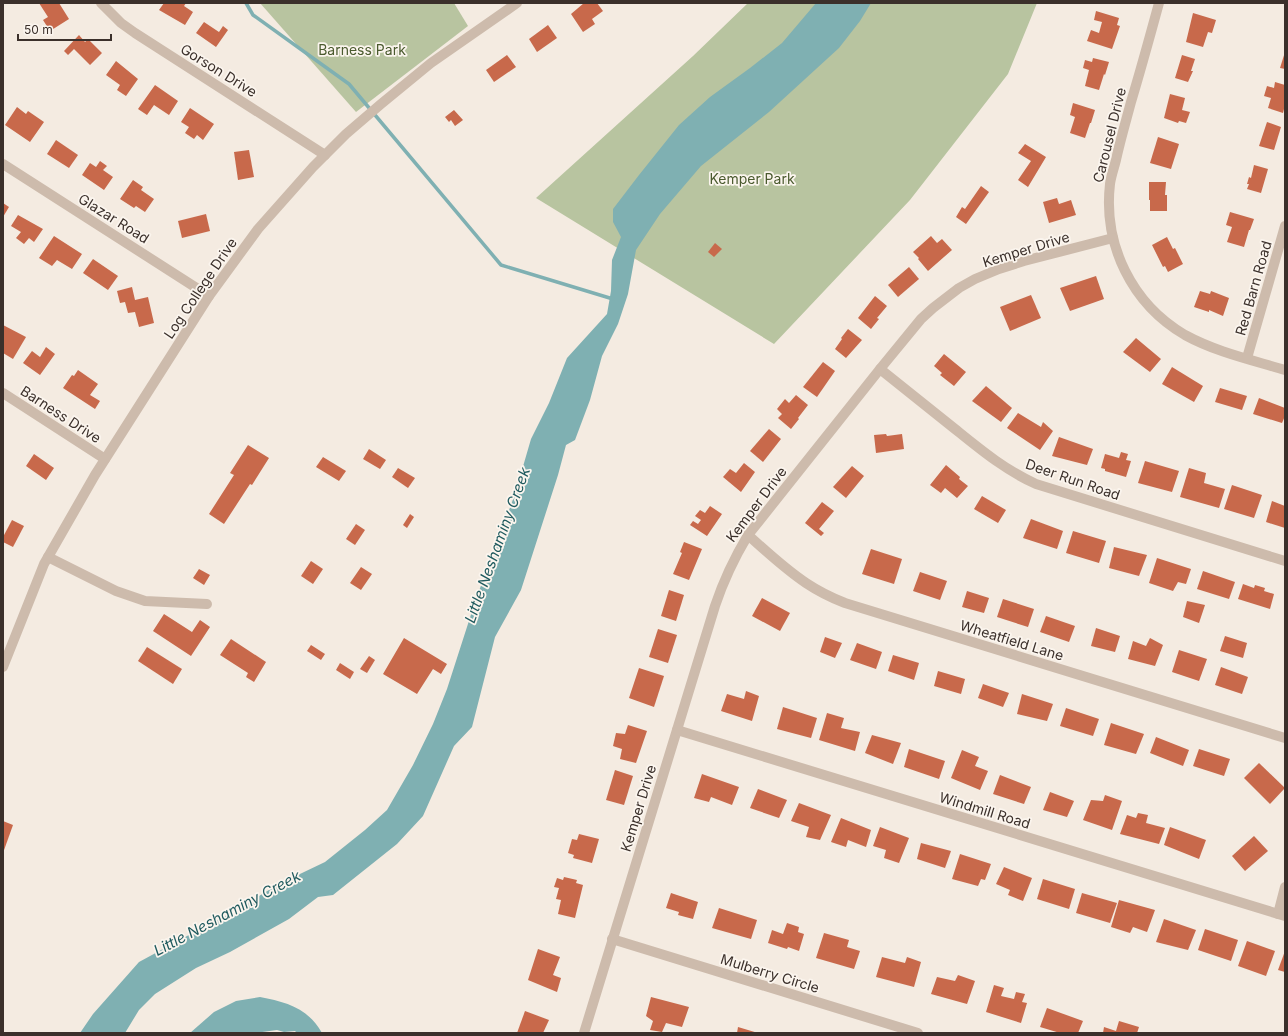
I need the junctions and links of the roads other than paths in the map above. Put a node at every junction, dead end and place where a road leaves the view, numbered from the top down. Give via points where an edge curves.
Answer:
1 (101, 3) edge
2 (516, 3) edge
3 (1159, 3) edge
4 (325, 155) junction
5 (3, 164) edge
6 (1285, 226) edge
7 (1113, 238) junction
8 (209, 296) junction
9 (1247, 358) junction
10 (880, 369) junction
11 (1285, 370) edge
12 (3, 394) edge
13 (105, 459) junction
14 (748, 535) junction
15 (48, 557) junction
16 (1285, 561) edge
17 (207, 604) dead end
18 (3, 667) edge
19 (677, 730) junction
20 (1285, 738) edge
21 (1285, 887) edge
22 (1281, 915) edge
23 (612, 939) junction
24 (584, 1033) edge
25 (918, 1033) edge

1 - 4 street, Gorson Drive via 120,23
2 - 4 street, Log College Drive via 431,63 378,106
3 - 7 street, Carousel Drive via 1110,183 1109,204
4 - 8 street, Log College Drive via 258,229
5 - 8 street, Glazar Road
6 - 9 street, Red Barn Road
7 - 9 street, Carousel Drive via 1127,275 1151,308 1166,322 1205,344
7 - 10 street, Kemper Drive via 1024,261 975,279 921,319
8 - 13 street, Log College Drive
9 - 11 street, Carousel Drive
10 - 14 street, Kemper Drive
10 - 16 street, Deer Run Road via 990,457 1019,476 1036,484
12 - 13 street, Barness Drive
13 - 15 street, Log College Drive
14 - 19 street, Kemper Drive via 723,582
14 - 20 street, Wheatfield Lane via 796,576 845,603
15 - 17 street via 116,591 145,602
15 - 18 street, Log College Drive
19 - 22 street, Windmill Road
19 - 23 street, Kemper Drive
21 - 22 street
23 - 24 street, Kemper Drive
23 - 25 street, Mulberry Circle

